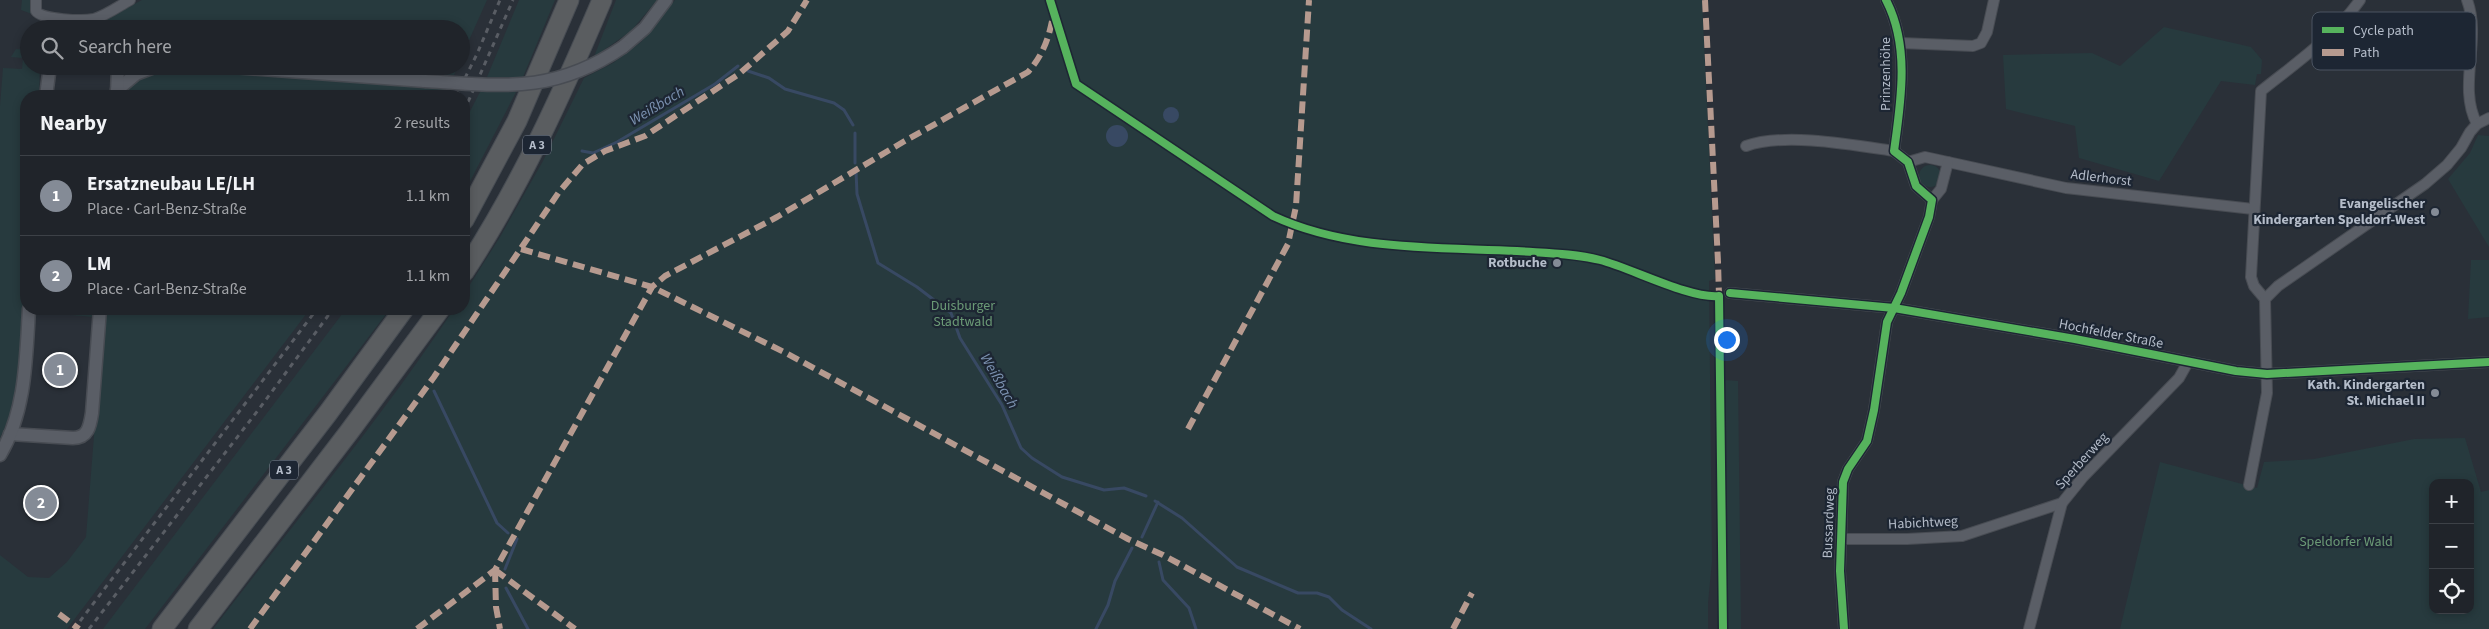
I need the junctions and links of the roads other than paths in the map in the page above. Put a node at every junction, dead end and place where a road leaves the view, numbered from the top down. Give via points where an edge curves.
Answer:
1 (130, 0) edge
2 (569, 0) edge
3 (666, 0) edge
4 (1886, 0) edge
5 (1994, 0) edge
6 (2360, 0) edge
7 (36, 2) edge
8 (600, 4) edge
9 (2351, 12) edge
10 (1901, 43) junction
11 (2312, 51) edge
12 (2470, 70) edge
13 (49, 75) edge
14 (118, 75) edge
15 (135, 75) edge
16 (342, 75) edge
17 (47, 90) edge
18 (117, 90) edge
19 (120, 90) edge
20 (2489, 118) edge
21 (2478, 124) junction
22 (1746, 146) dead end
23 (1894, 151) junction
24 (1908, 162) junction
25 (1948, 162) junction
26 (1932, 200) junction
27 (470, 209) edge
28 (2253, 209) junction
29 (470, 263) edge
30 (1730, 293) dead end
31 (2265, 299) junction
32 (1894, 308) junction
33 (29, 315) edge
34 (100, 315) edge
35 (400, 315) edge
36 (436, 315) edge
37 (2188, 362) junction
38 (2489, 362) edge
39 (2477, 363) junction
40 (2489, 372) edge
41 (2267, 374) junction
42 (10, 434) junction
43 (0, 455) edge
44 (2249, 485) dead end
45 (2062, 503) junction
46 (1841, 539) junction
47 (162, 629) edge
48 (198, 629) edge
49 (1844, 629) edge
50 (2029, 629) edge

1 - 7 street via 104,15 87,20 43,17 37,13
2 - 27 highway, A 3 via 518,121
3 - 16 street, bridge via 645,28 623,47 575,74 537,84 482,86
4 - 10 street, Prinzenhöhe via 1896,19
5 - 10 street, Prinzenhöhe via 1987,32 1981,43 1973,46
6 - 9 street
8 - 29 highway, A 3 via 546,129
10 - 23 street, Prinzenhöhe via 1901,95
11 - 28 street via 2261,91
12 - 21 street via 2469,105
13 - 17 street
14 - 18 street
15 - 19 street
20 - 21 street
21 - 31 street via 2447,165 2425,184 2278,286
22 - 23 street via 1760,141 1811,142
23 - 24 street
24 - 25 street via 1925,157
24 - 26 street via 1916,186
25 - 26 street via 1941,189
25 - 28 street, Adlerhorst via 2066,188
26 - 32 street via 1929,217
28 - 31 street via 2251,277
30 - 32 street, Hochfelder Straße
31 - 41 street
32 - 37 street, Hochfelder Straße via 2085,340
32 - 46 street, Bussardweg via 1887,322 1869,434 1843,482
33 - 42 street via 23,387
34 - 42 street via 92,413 85,434 73,438
35 - 47 highway, A 3
36 - 48 highway, A 3
37 - 41 street, Hochfelder Straße via 2236,372
37 - 45 street, Sperberweg via 2179,378
38 - 39 street, Hochfelder Straße
39 - 40 street
39 - 41 street, Hochfelder Straße
41 - 44 street via 2266,401
42 - 43 street
45 - 46 street, Habichtweg via 1962,536 1907,540
45 - 50 street, Sperberweg
46 - 49 street, Bussardweg

